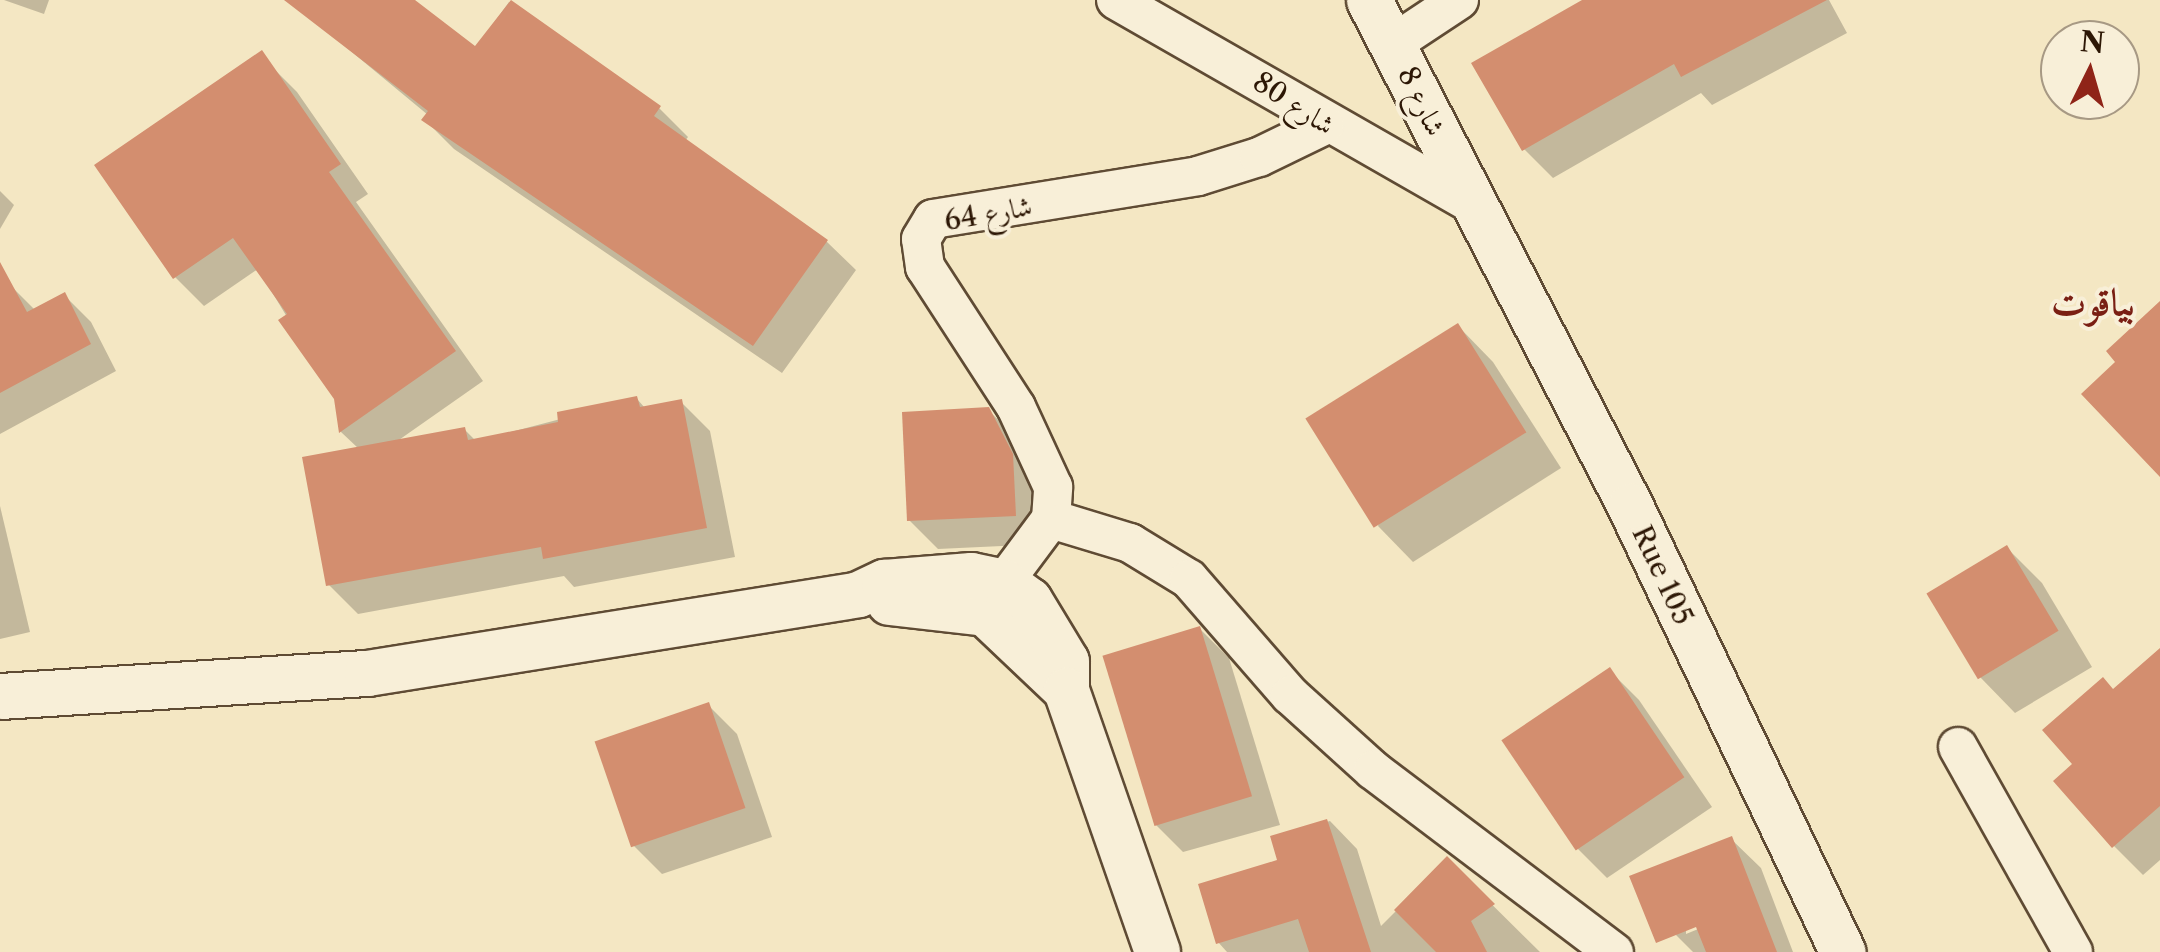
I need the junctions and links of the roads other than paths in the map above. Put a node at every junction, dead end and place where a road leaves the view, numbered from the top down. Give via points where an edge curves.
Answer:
1 (1116, 0) edge
2 (1369, 0) edge
3 (1459, 0) edge
4 (1394, 44) junction
5 (1325, 125) junction
6 (1472, 204) junction
7 (1050, 518) junction
8 (1004, 582) junction
9 (858, 594) junction
10 (1066, 690) junction
11 (0, 696) edge
12 (1958, 747) dead end
13 (1156, 952) edge
14 (1614, 952) edge
15 (1842, 952) edge
16 (2073, 952) edge

1 - 5 street, شارع 80
2 - 4 street, شارع 8
3 - 4 street
4 - 6 street, شارع 8
5 - 6 street, شارع 80
5 - 7 street, شارع 64 via 1260,157 1198,176 933,219 921,239 925,266 1043,456 1053,486
6 - 15 street, Rue 105 via 1630,506
7 - 8 street
7 - 14 street via 1130,543 1189,579 1290,696 1373,770
8 - 9 street via 932,576 884,582
8 - 10 street via 1047,625 1066,661
9 - 10 street via 985,614
9 - 11 street via 367,673
10 - 13 street
12 - 16 street

